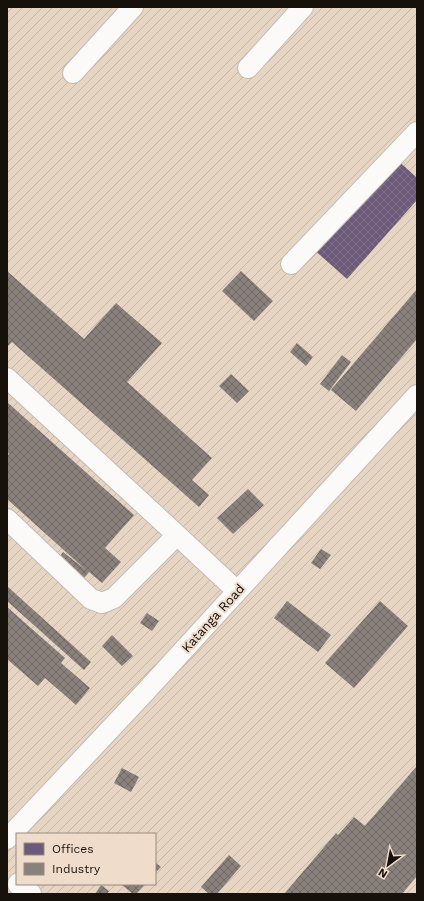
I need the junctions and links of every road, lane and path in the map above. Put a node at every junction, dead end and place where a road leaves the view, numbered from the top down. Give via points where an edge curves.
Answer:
1 (133, 7) edge
2 (303, 7) edge
3 (248, 68) dead end
4 (73, 73) dead end
5 (417, 132) edge
6 (291, 264) dead end
7 (7, 378) edge
8 (417, 395) edge
9 (7, 519) edge
10 (177, 536) junction
11 (237, 591) junction
12 (7, 839) edge
13 (7, 873) edge
14 (16, 881) edge
15 (20, 885) edge
16 (30, 894) edge

1 - 4 street
2 - 3 street
5 - 6 street
7 - 10 street
8 - 11 street, Katanga Road
9 - 10 street via 91,599 102,602 114,598
10 - 11 street
11 - 12 street, Katanga Road
13 - 14 main road
15 - 16 main road

